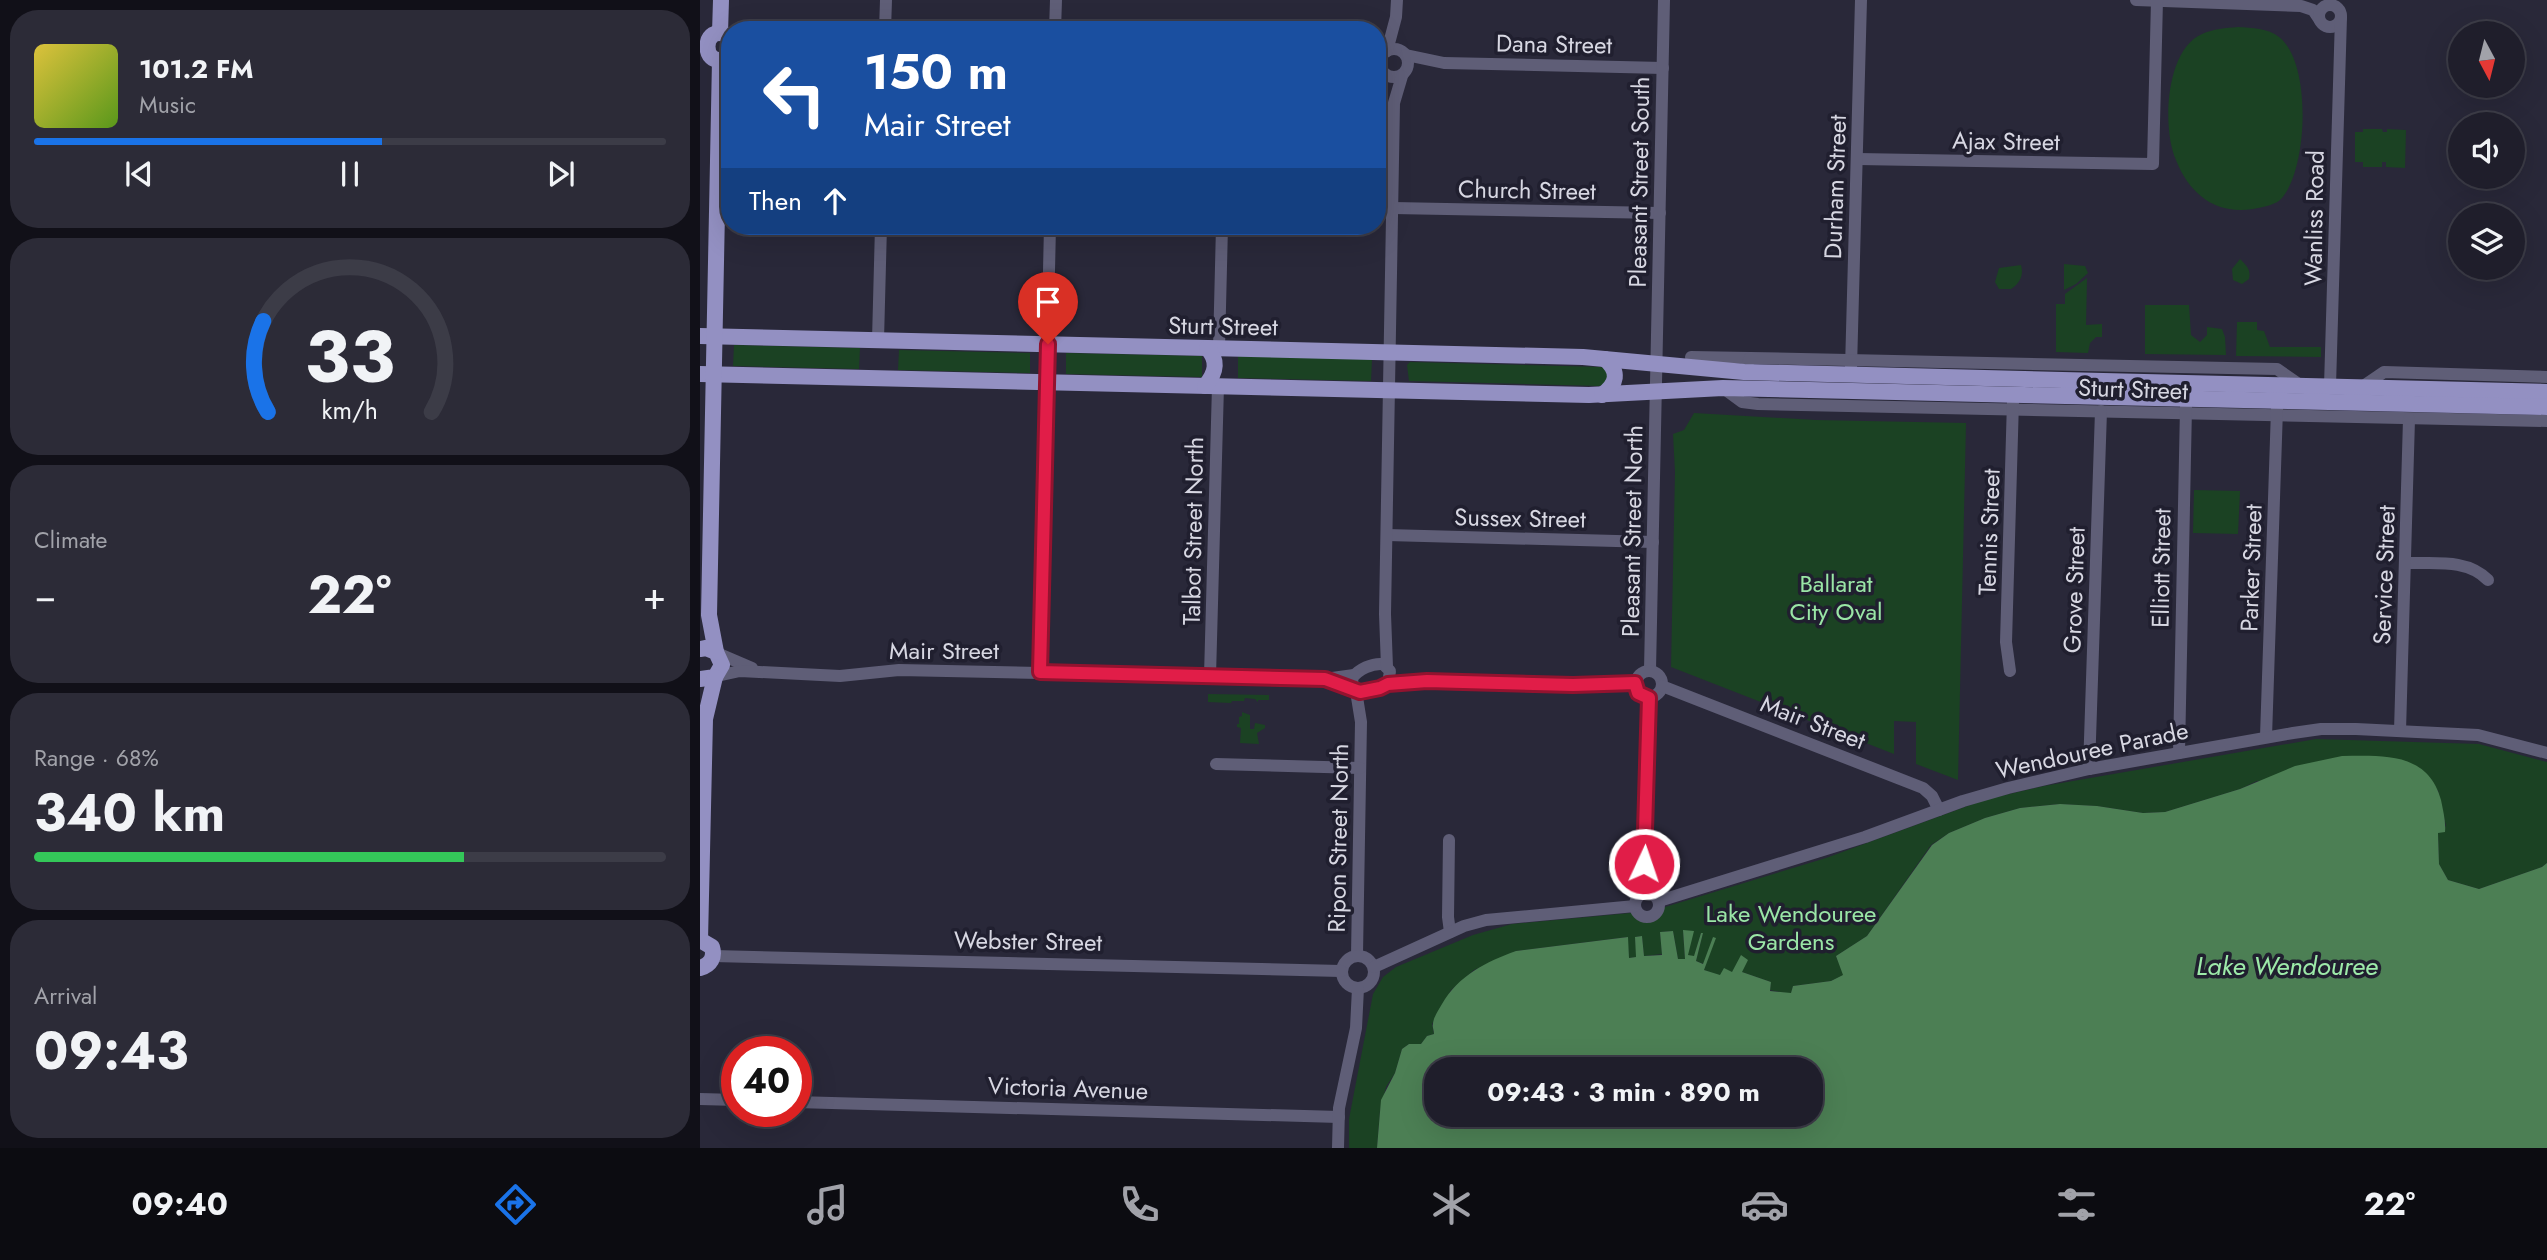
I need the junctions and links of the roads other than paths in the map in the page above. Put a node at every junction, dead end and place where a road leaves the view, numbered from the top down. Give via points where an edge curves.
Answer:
1 (721, 0) edge
2 (886, 0) edge
3 (1055, 0) edge
4 (1397, 0) edge
5 (1664, 0) edge
6 (1861, 0) edge
7 (2136, 0) edge
8 (2157, 1) edge
9 (2296, 5) junction
10 (2328, 5) junction
11 (1396, 17) junction
12 (2341, 17) junction
13 (723, 21) edge
14 (885, 21) edge
15 (1055, 21) edge
16 (2322, 22) junction
17 (721, 36) edge
18 (703, 46) edge
19 (1386, 50) edge
20 (2339, 52) junction
21 (1404, 53) junction
22 (721, 57) edge
23 (1386, 59) edge
24 (1444, 63) junction
25 (1386, 68) edge
26 (1663, 68) junction
27 (1405, 73) junction
28 (1386, 76) edge
29 (1394, 103) junction
30 (721, 123) edge
31 (1858, 159) junction
32 (1393, 208) junction
33 (1660, 214) junction
34 (881, 235) edge
35 (1050, 235) edge
36 (1222, 235) edge
37 (708, 336) edge
38 (878, 340) junction
39 (1048, 344) junction
40 (1219, 348) junction
41 (1390, 353) junction
42 (1691, 357) dead end
43 (1605, 359) junction
44 (1656, 365) junction
45 (1747, 365) junction
46 (1851, 368) junction
47 (707, 374) edge
48 (2547, 377) edge
49 (1046, 382) junction
50 (2300, 385) junction
51 (1217, 386) junction
52 (2330, 386) junction
53 (2362, 387) junction
54 (1390, 390) junction
55 (1656, 392) junction
56 (2547, 392) edge
57 (1602, 395) junction
58 (2186, 398) junction
59 (2013, 401) junction
60 (2277, 407) junction
61 (2547, 407) edge
62 (2101, 411) junction
63 (2409, 419) junction
64 (2547, 421) edge
65 (1387, 535) junction
66 (1653, 542) junction
67 (2404, 563) junction
68 (2488, 580) dead end
69 (1385, 614) junction
70 (709, 615) junction
71 (700, 640) edge
72 (711, 652) edge
73 (1373, 664) junction
74 (1650, 670) junction
75 (2010, 671) dead end
76 (1040, 672) junction
77 (774, 674) junction
78 (1388, 674) junction
79 (1210, 676) junction
80 (710, 677) edge
81 (1635, 683) junction
82 (1358, 686) junction
83 (1662, 686) junction
84 (700, 692) edge
85 (1649, 698) junction
86 (705, 719) junction
87 (2400, 731) junction
88 (2266, 737) junction
89 (2179, 753) junction
90 (2547, 753) edge
91 (1216, 764) dead end
92 (1360, 768) junction
93 (2090, 769) junction
94 (1939, 810) junction
95 (1449, 840) dead end
96 (1646, 893) junction
97 (1659, 901) junction
98 (1635, 906) junction
99 (1450, 932) junction
100 (700, 940) edge
101 (1357, 955) junction
102 (713, 956) junction
103 (1374, 967) junction
104 (700, 968) edge
105 (1341, 971) junction
106 (1358, 988) junction
107 (700, 1099) edge
108 (721, 1100) edge
109 (812, 1102) edge
110 (1339, 1117) junction
111 (1338, 1148) edge

1 - 13 main road
2 - 14 street
3 - 15 street
4 - 11 street
5 - 26 street, Pleasant Street South
6 - 31 street, Durham Street
7 - 8 street
8 - 9 street
8 - 31 street, Ajax Street via 2153,164
9 - 10 street
9 - 16 street via 2311,9
10 - 12 street via 2337,7
10 - 16 street via 2321,9
11 - 19 street
11 - 21 street
12 - 16 street via 2334,26
12 - 20 street, Wanliss Road
16 - 20 street via 2336,37
17 - 18 main road via 709,38
18 - 22 main road via 709,54
20 - 52 street, Wanliss Road
21 - 23 street via 1395,49
21 - 24 street, Dana Street
21 - 27 street via 1409,62
24 - 26 street, Dana Street
24 - 27 street, Dana Street
25 - 27 street via 1394,78
26 - 33 street, Pleasant Street South
27 - 29 street
28 - 29 street
29 - 32 street
30 - 37 main road
31 - 46 street, Durham Street
32 - 33 street, Church Street
32 - 41 street
33 - 44 street, Pleasant Street South
34 - 38 street
35 - 39 street
36 - 40 street
37 - 38 main road, Sturt Street
37 - 47 main road
38 - 39 main road, Sturt Street
39 - 40 main road, Sturt Street
39 - 49 street
40 - 41 main road, Sturt Street
40 - 51 main road via 1222,370
41 - 43 main road, Sturt Street
41 - 54 street
42 - 45 street, Sturt Street
43 - 44 main road, Sturt Street
43 - 57 main road via 1616,377
44 - 45 main road, Sturt Street
44 - 55 street, Pleasant Street South
45 - 46 main road, Sturt Street
46 - 50 street, Sturt Street via 2277,369
46 - 58 main road, Sturt Street
47 - 49 main road, Sturt Street
47 - 70 main road
48 - 53 street, Sturt Street via 2384,372
49 - 51 main road, Sturt Street
49 - 76 street
50 - 52 main road, Sturt Street
50 - 58 main road, Sturt Street
51 - 54 main road, Sturt Street
51 - 79 street, Talbot Street North
52 - 53 main road, Sturt Street
53 - 56 main road, Sturt Street
54 - 57 main road, Sturt Street
54 - 65 street
55 - 57 main road, Sturt Street
55 - 59 main road, Sturt Street via 1723,388
55 - 66 street, Pleasant Street North
58 - 59 main road, Sturt Street
58 - 60 main road, Sturt Street
58 - 62 street, Sturt Street
58 - 89 street, Elliott Street
59 - 62 street, Sturt Street
59 - 75 street, Tennis Street
60 - 61 main road, Sturt Street
60 - 63 street, Sturt Street
60 - 88 street, Parker Street
62 - 93 street, Grove Street
63 - 64 street, Sturt Street
63 - 67 street, Service Street
65 - 66 street, Sussex Street
65 - 69 street
66 - 74 street, Pleasant Street North
67 - 68 street via 2468,565
67 - 87 street, Service Street
69 - 73 street
69 - 78 street
70 - 71 main road
70 - 72 main road
72 - 77 street, Mair Street
72 - 80 main road via 722,664
73 - 78 street via 1383,664
73 - 82 street
74 - 81 street via 1639,674
74 - 83 street via 1659,676
76 - 77 street, Mair Street
76 - 79 street, Mair Street
77 - 80 street, Mair Street via 740,671
78 - 81 street via 1427,681
78 - 82 street via 1380,688
79 - 82 street, Mair Street via 1325,679
80 - 86 main road
81 - 85 street via 1638,693
82 - 92 street, Ripon Street North
83 - 85 street
83 - 94 street, Mair Street via 1923,788
84 - 86 main road
85 - 96 street
86 - 100 main road
87 - 88 street, Wendouree Parade via 2321,729
87 - 90 street, Wendouree Parade via 2484,736
88 - 89 street, Wendouree Parade
89 - 93 street, Wendouree Parade
91 - 92 street
92 - 101 street, Ripon Street North
93 - 94 street, Wendouree Parade
94 - 97 street, Wendouree Parade
95 - 99 street
96 - 97 street
96 - 98 street
97 - 98 street via 1659,909 1650,917 1642,916
98 - 99 street via 1501,917
99 - 103 street
100 - 102 main road via 712,947
101 - 103 street
101 - 105 street via 1348,958
102 - 104 main road
102 - 105 street, Webster Street
103 - 106 street via 1371,981
105 - 106 street via 1348,985
106 - 110 street via 1356,1028
107 - 108 street
109 - 110 street, Victoria Avenue
110 - 111 street

